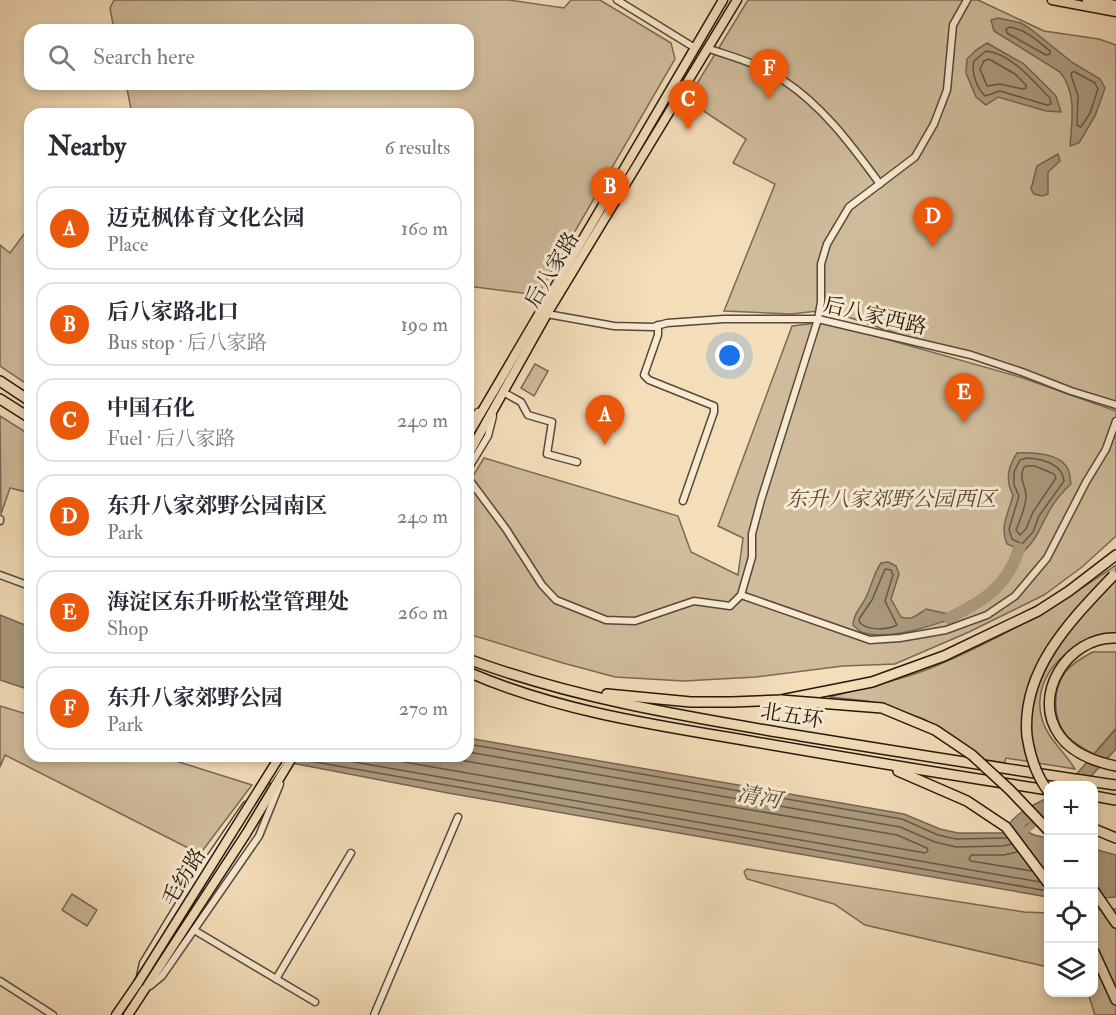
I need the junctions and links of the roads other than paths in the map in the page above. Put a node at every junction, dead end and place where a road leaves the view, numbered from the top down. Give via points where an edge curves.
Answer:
1 (617, 0) edge
2 (723, 0) edge
3 (737, 0) edge
4 (967, 0) edge
5 (1053, 0) edge
6 (1087, 0) edge
7 (1116, 5) edge
8 (1116, 12) edge
9 (695, 48) junction
10 (707, 48) junction
11 (880, 184) junction
12 (547, 314) junction
13 (818, 318) junction
14 (658, 325) junction
15 (0, 381) edge
16 (503, 392) junction
17 (24, 397) edge
18 (0, 399) edge
19 (492, 403) junction
20 (1116, 405) edge
21 (24, 414) edge
22 (1116, 421) edge
23 (474, 423) edge
24 (474, 444) edge
25 (474, 459) edge
26 (577, 462) dead end
27 (474, 486) edge
28 (683, 501) dead end
29 (1116, 555) edge
30 (1115, 574) edge
31 (0, 575) edge
32 (24, 584) edge
33 (741, 595) junction
34 (1116, 638) edge
35 (474, 661) edge
36 (474, 674) edge
37 (577, 692) junction
38 (781, 700) junction
39 (279, 762) edge
40 (280, 762) edge
41 (289, 762) edge
42 (882, 764) junction
43 (1116, 766) edge
44 (280, 784) dead end
45 (1044, 784) edge
46 (1116, 785) edge
47 (1044, 789) edge
48 (1098, 797) edge
49 (1116, 800) edge
50 (458, 817) dead end
51 (1044, 826) edge
52 (1098, 831) edge
53 (1116, 838) edge
54 (351, 853) dead end
55 (1044, 878) edge
56 (1098, 897) edge
57 (1116, 923) edge
58 (194, 930) junction
59 (1098, 961) edge
60 (276, 979) junction
61 (0, 981) edge
62 (138, 983) junction
63 (147, 988) junction
64 (1116, 1000) edge
65 (315, 1002) dead end
66 (53, 1015) edge
67 (116, 1015) edge
68 (128, 1015) edge
69 (374, 1015) edge

1 - 9 street
2 - 9 main road, 后八家路
3 - 10 main road, 后八家路
4 - 11 street via 953,25 947,90 934,124 915,157
5 - 8 main road
6 - 7 main road
9 - 19 main road, 后八家路
10 - 11 street via 783,79 818,108
10 - 12 main road, 后八家路
11 - 13 street via 849,207 827,244 821,264
12 - 14 street, 后八家西路 via 614,326
12 - 16 main road, 后八家路
13 - 14 street, 后八家西路 via 724,319
13 - 20 street, 后八家西路 via 971,356
13 - 33 street via 758,512 752,534 752,557
14 - 28 street via 644,375 714,406
15 - 17 highway
16 - 19 main road, 后八家路
16 - 26 street via 521,402 528,415 552,422 547,454
18 - 21 highway
19 - 23 main road, 后八家路
19 - 24 main road, 后八家路
19 - 25 street, 后八家路 via 488,436
22 - 33 street via 1106,449 1047,558 1016,596 987,615 946,630 870,640
27 - 33 street via 556,600 606,620 635,621 694,601 730,606
29 - 38 highway, bridge via 1038,611 944,656 872,682
30 - 45 highway, bridge via 1052,647 1031,691 1026,709 1029,750
31 - 32 street
34 - 43 highway via 1098,640 1078,650 1062,665 1050,694 1054,725 1060,736 1090,759
35 - 37 highway, 北五环
36 - 42 highway, 北五环 via 524,693 636,721
37 - 38 highway via 691,702
37 - 46 highway, 北五环 via 716,722
38 - 51 highway, bridge via 882,708 935,730 972,755
39 - 62 main road, 毛纺路, bridge
40 - 62 street, bridge via 232,822 183,897 143,963
41 - 63 main road, 毛纺路
42 - 47 highway, 北五环, bridge
42 - 55 highway via 967,801 1006,827
44 - 58 street via 259,836
48 - 49 highway
50 - 69 street
52 - 53 highway
54 - 60 street
56 - 57 highway
58 - 60 street
58 - 63 street via 162,976
59 - 64 highway
60 - 65 street
61 - 66 street
62 - 67 main road, 毛纺路
63 - 68 main road, 毛纺路

